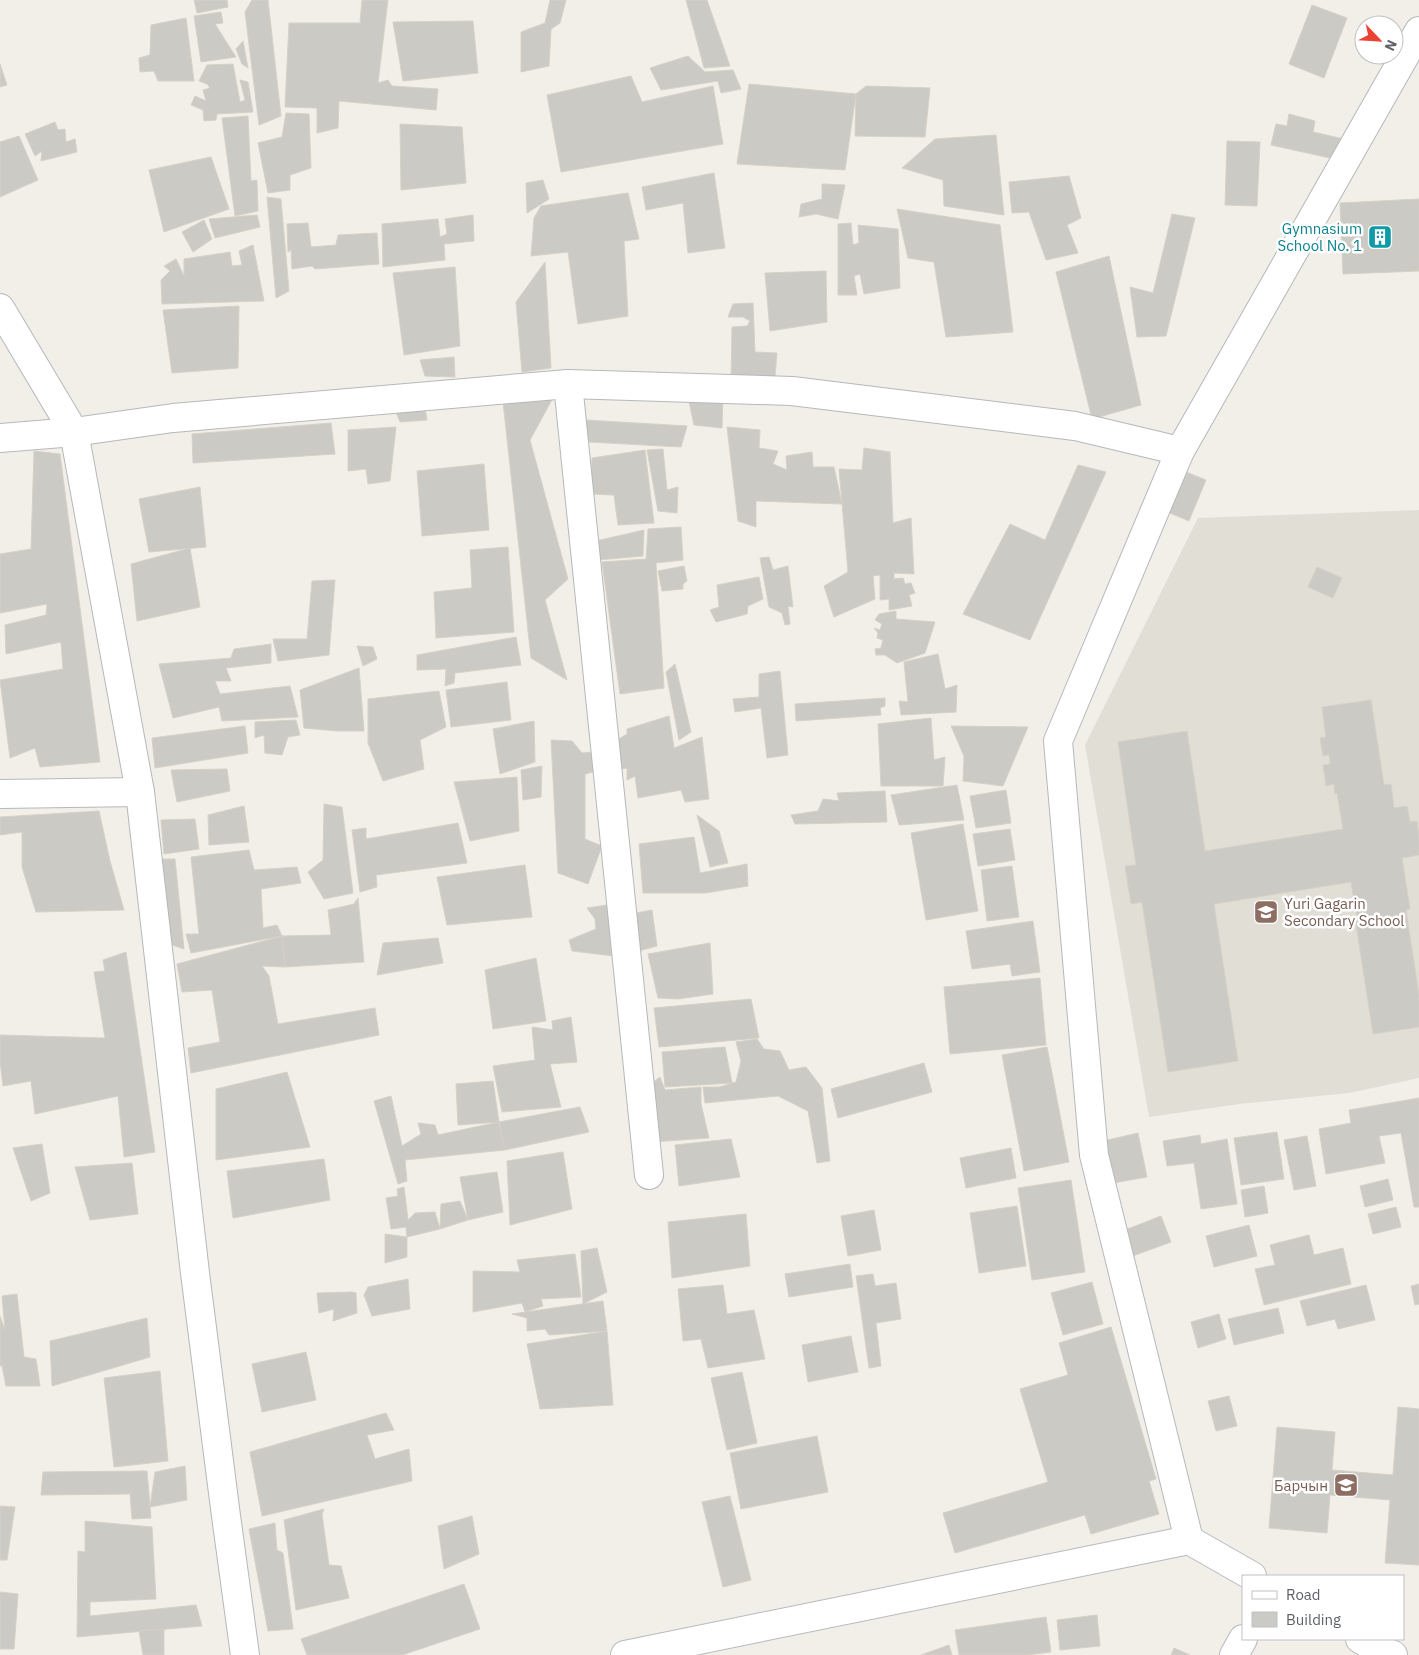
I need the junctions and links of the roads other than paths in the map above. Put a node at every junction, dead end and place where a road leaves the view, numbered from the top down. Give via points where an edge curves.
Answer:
1 (1419, 31) edge
2 (0, 308) edge
3 (568, 384) junction
4 (74, 432) junction
5 (0, 438) edge
6 (1180, 452) junction
7 (140, 792) junction
8 (0, 794) edge
9 (649, 1175) dead end
10 (1190, 1540) junction
11 (1250, 1575) edge
12 (1242, 1640) edge
13 (1362, 1640) edge
14 (245, 1655) edge
15 (625, 1655) edge
16 (1234, 1655) edge
17 (1393, 1655) edge

1 - 6 street
2 - 4 street
3 - 4 street via 173,418
3 - 6 street via 792,391 1074,426
3 - 9 street
4 - 5 street
4 - 7 street
6 - 10 street via 1058,741 1094,1155
7 - 8 street
7 - 14 street via 197,1283
10 - 11 street
10 - 15 street
12 - 16 street
13 - 17 street

